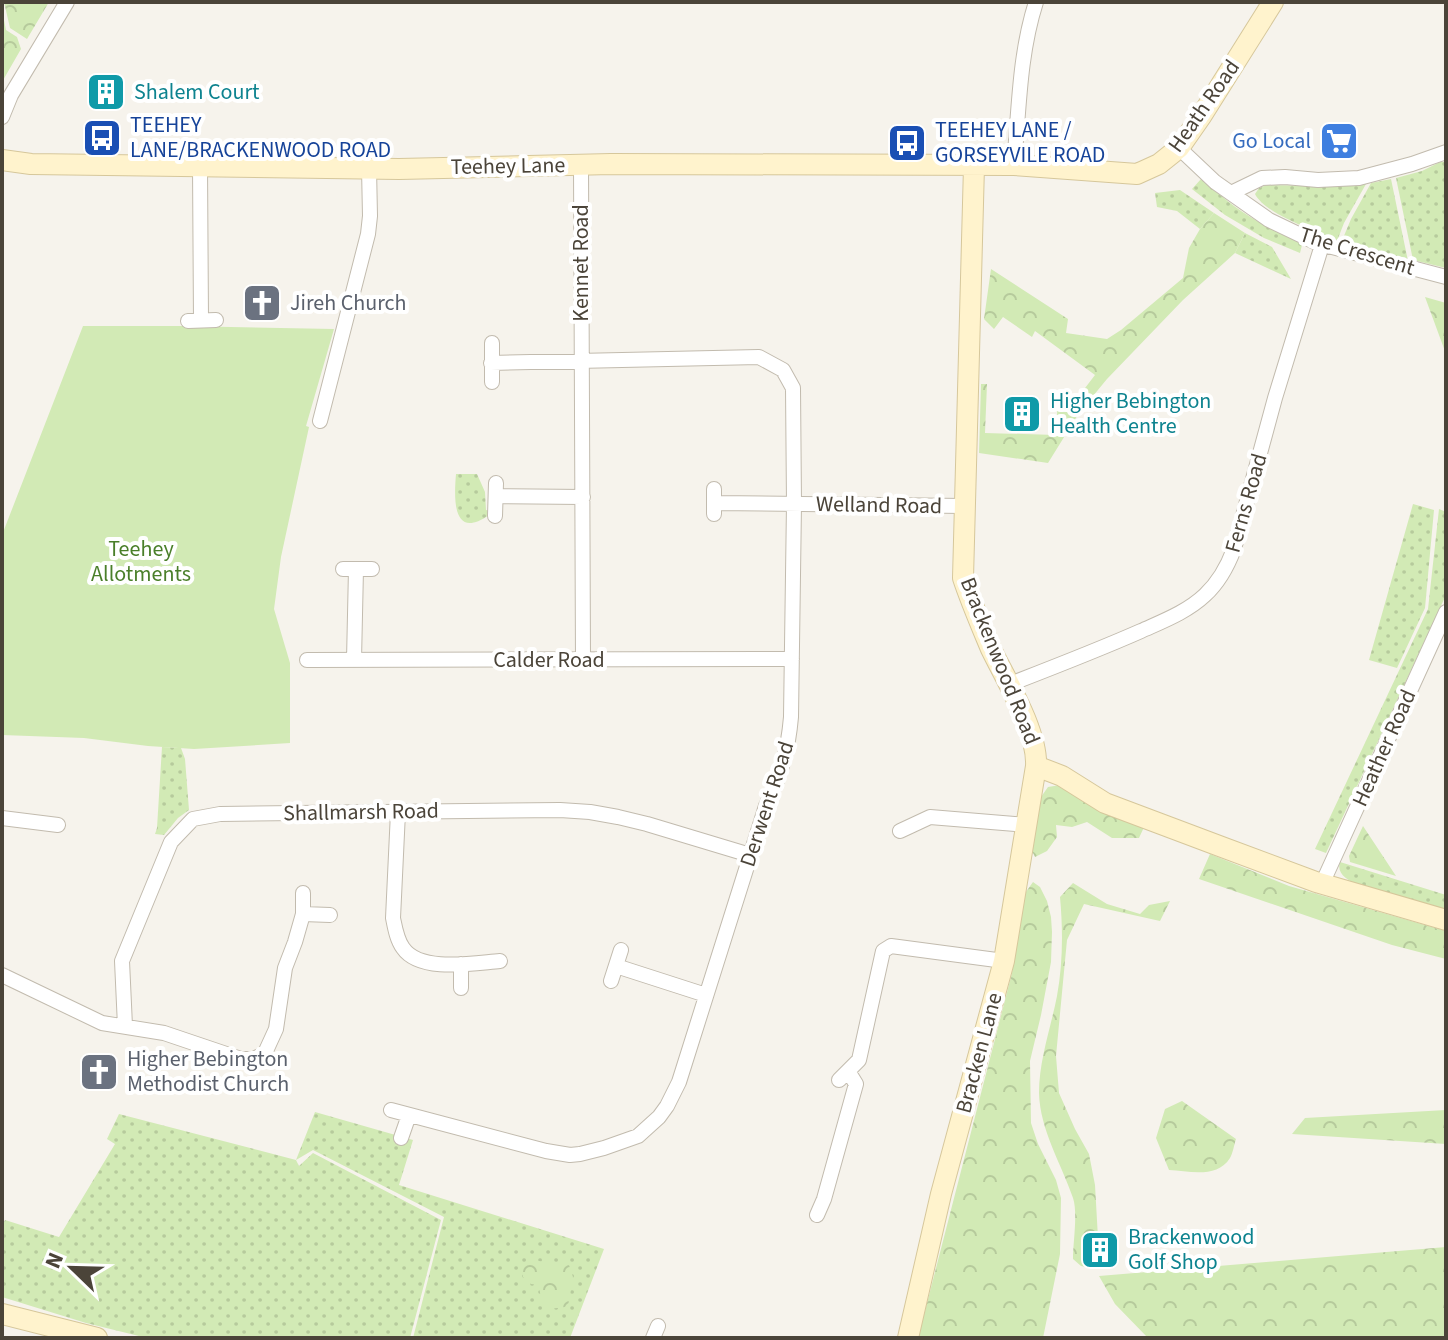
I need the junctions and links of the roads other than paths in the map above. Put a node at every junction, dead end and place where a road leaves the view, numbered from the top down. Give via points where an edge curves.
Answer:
1 (67, 2) edge
2 (1036, 2) edge
3 (1273, 2) edge
4 (2, 117) edge
5 (1179, 148) junction
6 (1446, 152) edge
7 (2, 160) edge
8 (581, 165) junction
9 (1014, 165) junction
10 (200, 166) junction
11 (974, 166) junction
12 (369, 168) junction
13 (1231, 193) junction
14 (1322, 245) junction
15 (1446, 277) edge
16 (202, 320) dead end
17 (492, 343) dead end
18 (581, 361) junction
19 (491, 363) junction
20 (492, 382) dead end
21 (320, 421) dead end
22 (583, 497) junction
23 (714, 502) dead end
24 (794, 504) junction
25 (964, 506) junction
26 (495, 516) dead end
27 (372, 569) dead end
28 (1446, 612) edge
29 (792, 659) junction
30 (307, 660) dead end
31 (354, 660) junction
32 (583, 660) junction
33 (1010, 684) junction
34 (1036, 766) junction
35 (398, 812) junction
36 (2, 818) edge
37 (58, 825) dead end
38 (1027, 825) junction
39 (900, 831) dead end
40 (750, 855) junction
41 (1322, 884) junction
42 (303, 893) dead end
43 (303, 914) junction
44 (330, 915) dead end
45 (1446, 920) edge
46 (621, 950) dead end
47 (500, 961) dead end
48 (1004, 961) junction
49 (461, 964) junction
50 (616, 966) junction
51 (2, 975) edge
52 (611, 981) dead end
53 (461, 988) dead end
54 (706, 995) junction
55 (125, 1026) junction
56 (391, 1110) dead end
57 (409, 1115) junction
58 (401, 1138) dead end
59 (817, 1215) dead end
60 (2, 1314) edge
61 (97, 1338) edge
62 (908, 1338) edge

1 - 4 street
2 - 9 street via 1023,61
3 - 5 street, Heath Road
5 - 9 street, Heath Road via 1137,174
5 - 13 street, The Crescent
6 - 13 street via 1359,178 1262,178
7 - 10 street, Teehey Lane
8 - 11 street, Teehey Lane
8 - 12 street, Teehey Lane
8 - 18 street, Kennet Road
9 - 11 street, Teehey Lane
10 - 12 street, Teehey Lane
10 - 16 street
11 - 25 street, Brackenwood Road
12 - 21 street via 368,234
13 - 14 street, The Crescent via 1269,220
14 - 15 street, The Crescent
14 - 33 street, Ferns Road via 1228,565 1205,595 1177,614
17 - 19 street
18 - 19 street
18 - 22 street, Kennet Road
18 - 24 street, Derwent Road via 759,357 783,370 793,388
19 - 20 street
22 - 26 street via 496,490
22 - 32 street, Kennet Road
23 - 24 street, Welland Road
24 - 25 street, Welland Road
24 - 29 street, Derwent Road
25 - 33 street, Brackenwood Road via 963,578
27 - 31 street via 349,569
28 - 41 street, Heather Road
29 - 32 street, Calder Road
29 - 40 street, Derwent Road via 789,746
30 - 31 street, Calder Road
31 - 32 street, Calder Road
33 - 34 street, Brackenwood Road via 1037,750
34 - 38 street, Bracken Lane
34 - 41 street, Brackenwood Road via 1105,803
35 - 40 street, Shallmarsh Road via 590,812
35 - 49 street via 395,929 413,958 427,964
35 - 55 street, Shallmarsh Road via 220,814 193,819 171,842 122,961
36 - 37 street
38 - 39 street via 930,817
38 - 48 street, Bracken Lane
40 - 54 street, Derwent Road
41 - 45 street, Brackenwood Road
42 - 43 street
43 - 44 street
43 - 55 street via 285,968 276,1029 265,1053 241,1059
46 - 50 street
47 - 49 street
48 - 59 street via 891,946 883,951 859,1060 844,1076 856,1084
48 - 62 street, Bracken Lane
49 - 53 street
50 - 52 street
50 - 54 street
51 - 55 street via 102,1023
54 - 57 street, Derwent Road via 679,1082 659,1117 638,1136 570,1155
56 - 57 street, Derwent Road
57 - 58 street
60 - 61 street

